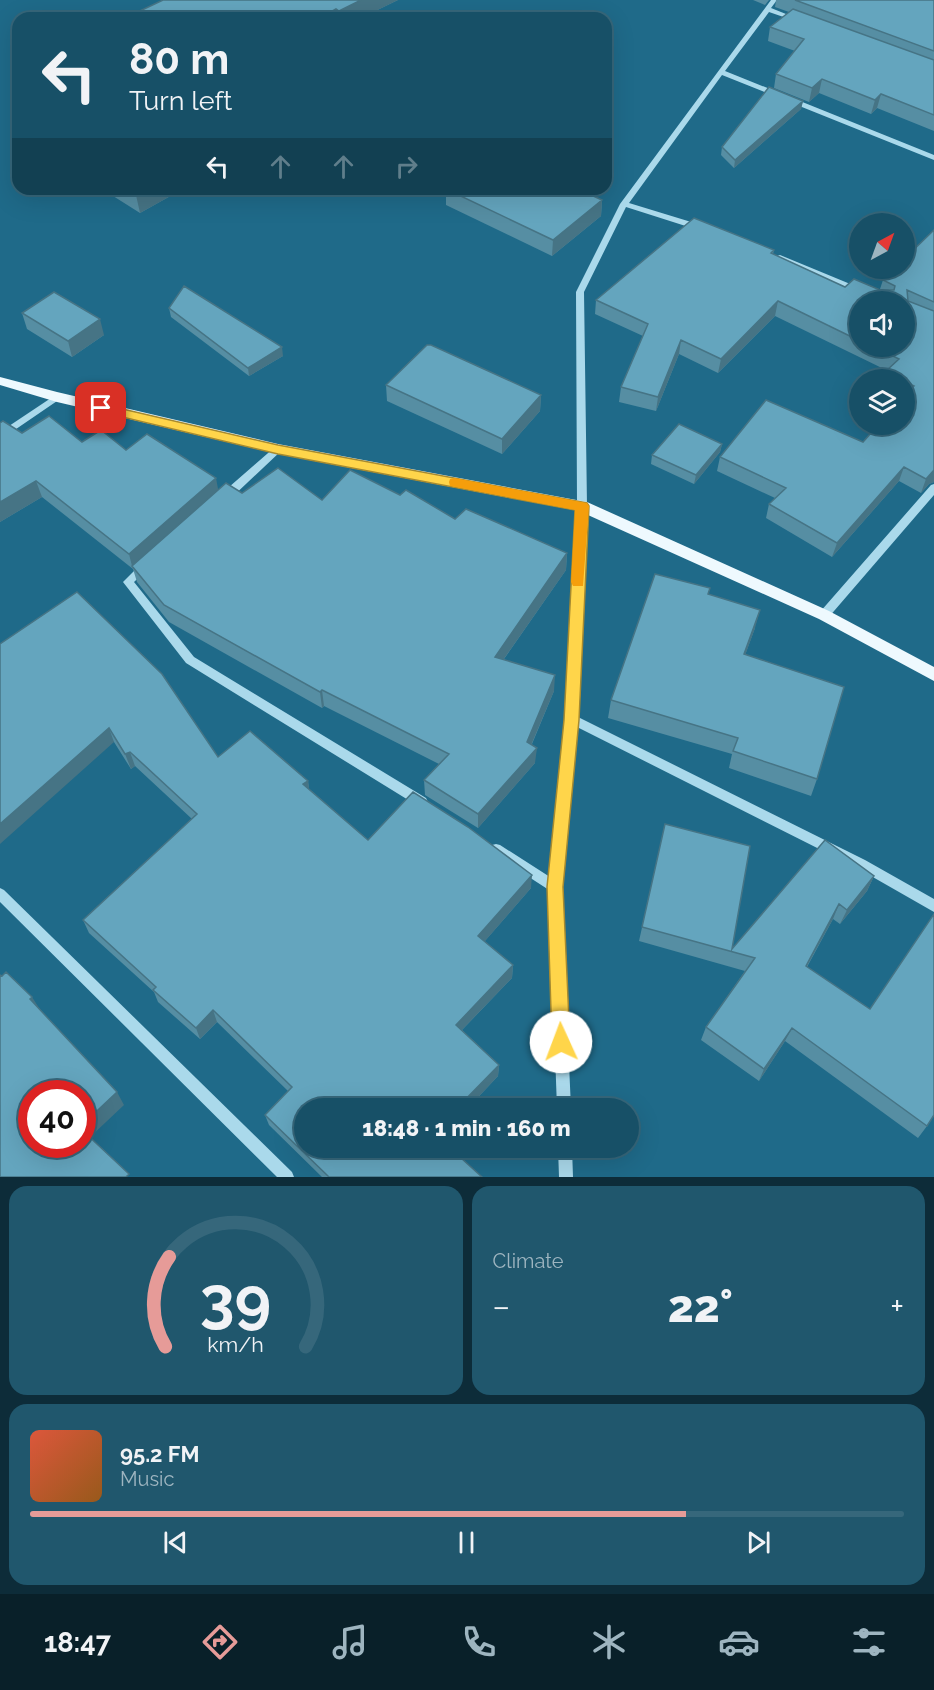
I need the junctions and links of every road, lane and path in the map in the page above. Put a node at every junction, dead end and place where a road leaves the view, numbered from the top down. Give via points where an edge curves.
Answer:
1 (774, 0) edge
2 (767, 9) junction
3 (812, 26) edge
4 (723, 73) junction
5 (934, 158) edge
6 (624, 204) junction
7 (703, 229) edge
8 (770, 254) edge
9 (859, 291) edge
10 (0, 381) edge
11 (57, 397) junction
12 (0, 437) edge
13 (278, 449) junction
14 (934, 488) edge
15 (216, 504) edge
16 (582, 506) junction
17 (154, 559) edge
18 (824, 615) junction
19 (934, 675) edge
20 (572, 720) junction
21 (436, 811) edge
22 (486, 843) edge
23 (555, 887) junction
24 (0, 894) edge
25 (934, 906) edge
26 (564, 1098) edge
27 (565, 1158) edge
28 (287, 1177) edge
29 (566, 1177) edge

1 - 2 street
2 - 3 street
2 - 4 street
4 - 5 street
4 - 6 street
6 - 7 street
6 - 16 street via 580,292
8 - 9 street
10 - 11 main road
11 - 12 street
11 - 13 main road
13 - 15 street
13 - 16 main road
14 - 18 street
16 - 18 main road
16 - 20 street
17 - 21 street via 128,582 190,660
18 - 19 main road
20 - 23 street
20 - 25 street via 861,864
22 - 23 street
23 - 26 street
24 - 28 street
27 - 29 street

